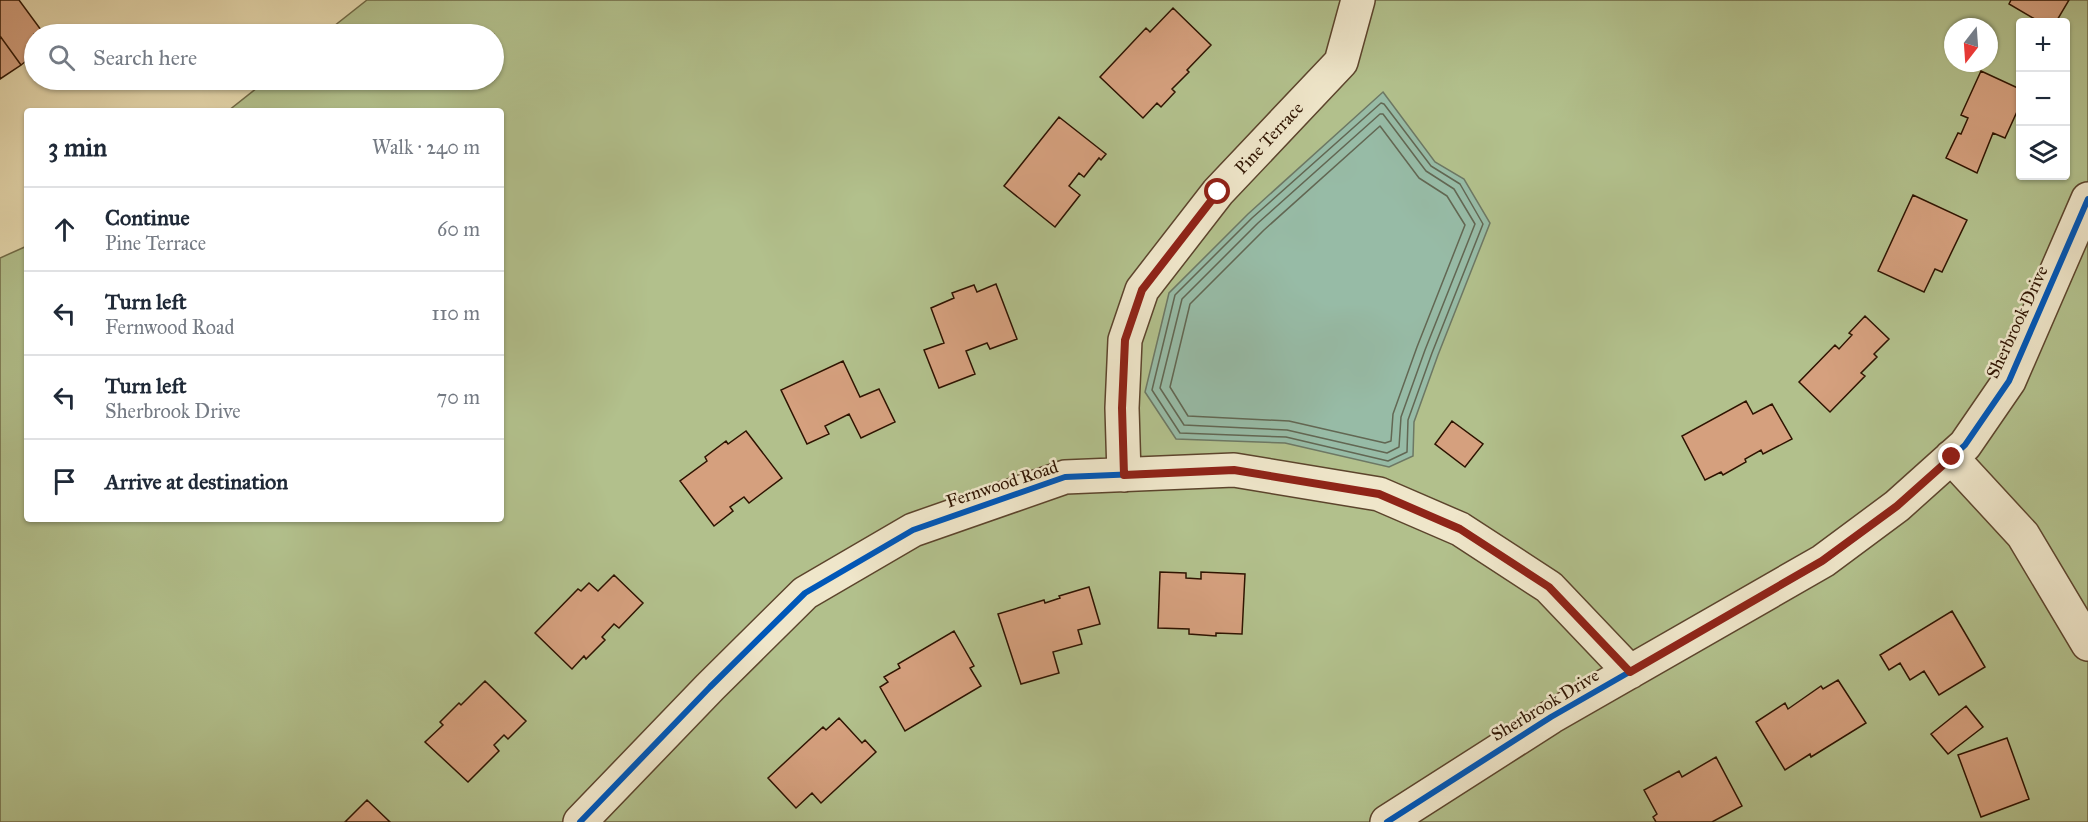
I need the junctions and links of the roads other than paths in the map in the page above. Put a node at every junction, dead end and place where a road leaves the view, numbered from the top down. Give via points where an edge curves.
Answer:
1 (1358, 0) edge
2 (2088, 199) edge
3 (1952, 457) junction
4 (1124, 475) junction
5 (2088, 644) edge
6 (1630, 672) junction
7 (580, 822) edge
8 (1387, 822) edge

1 - 4 street, Pine Terrace via 1341,62 1218,192 1142,290 1125,340
2 - 3 street, Sherbrook Drive via 2009,381 1965,446
3 - 5 street via 2023,535
3 - 6 street, Sherbrook Drive via 1897,506 1822,561
4 - 6 street, Fernwood Road via 1234,470 1379,494 1460,529 1549,587
4 - 7 street, Fernwood Road via 1065,477 913,530 805,593
6 - 8 street, Sherbrook Drive via 1551,717

